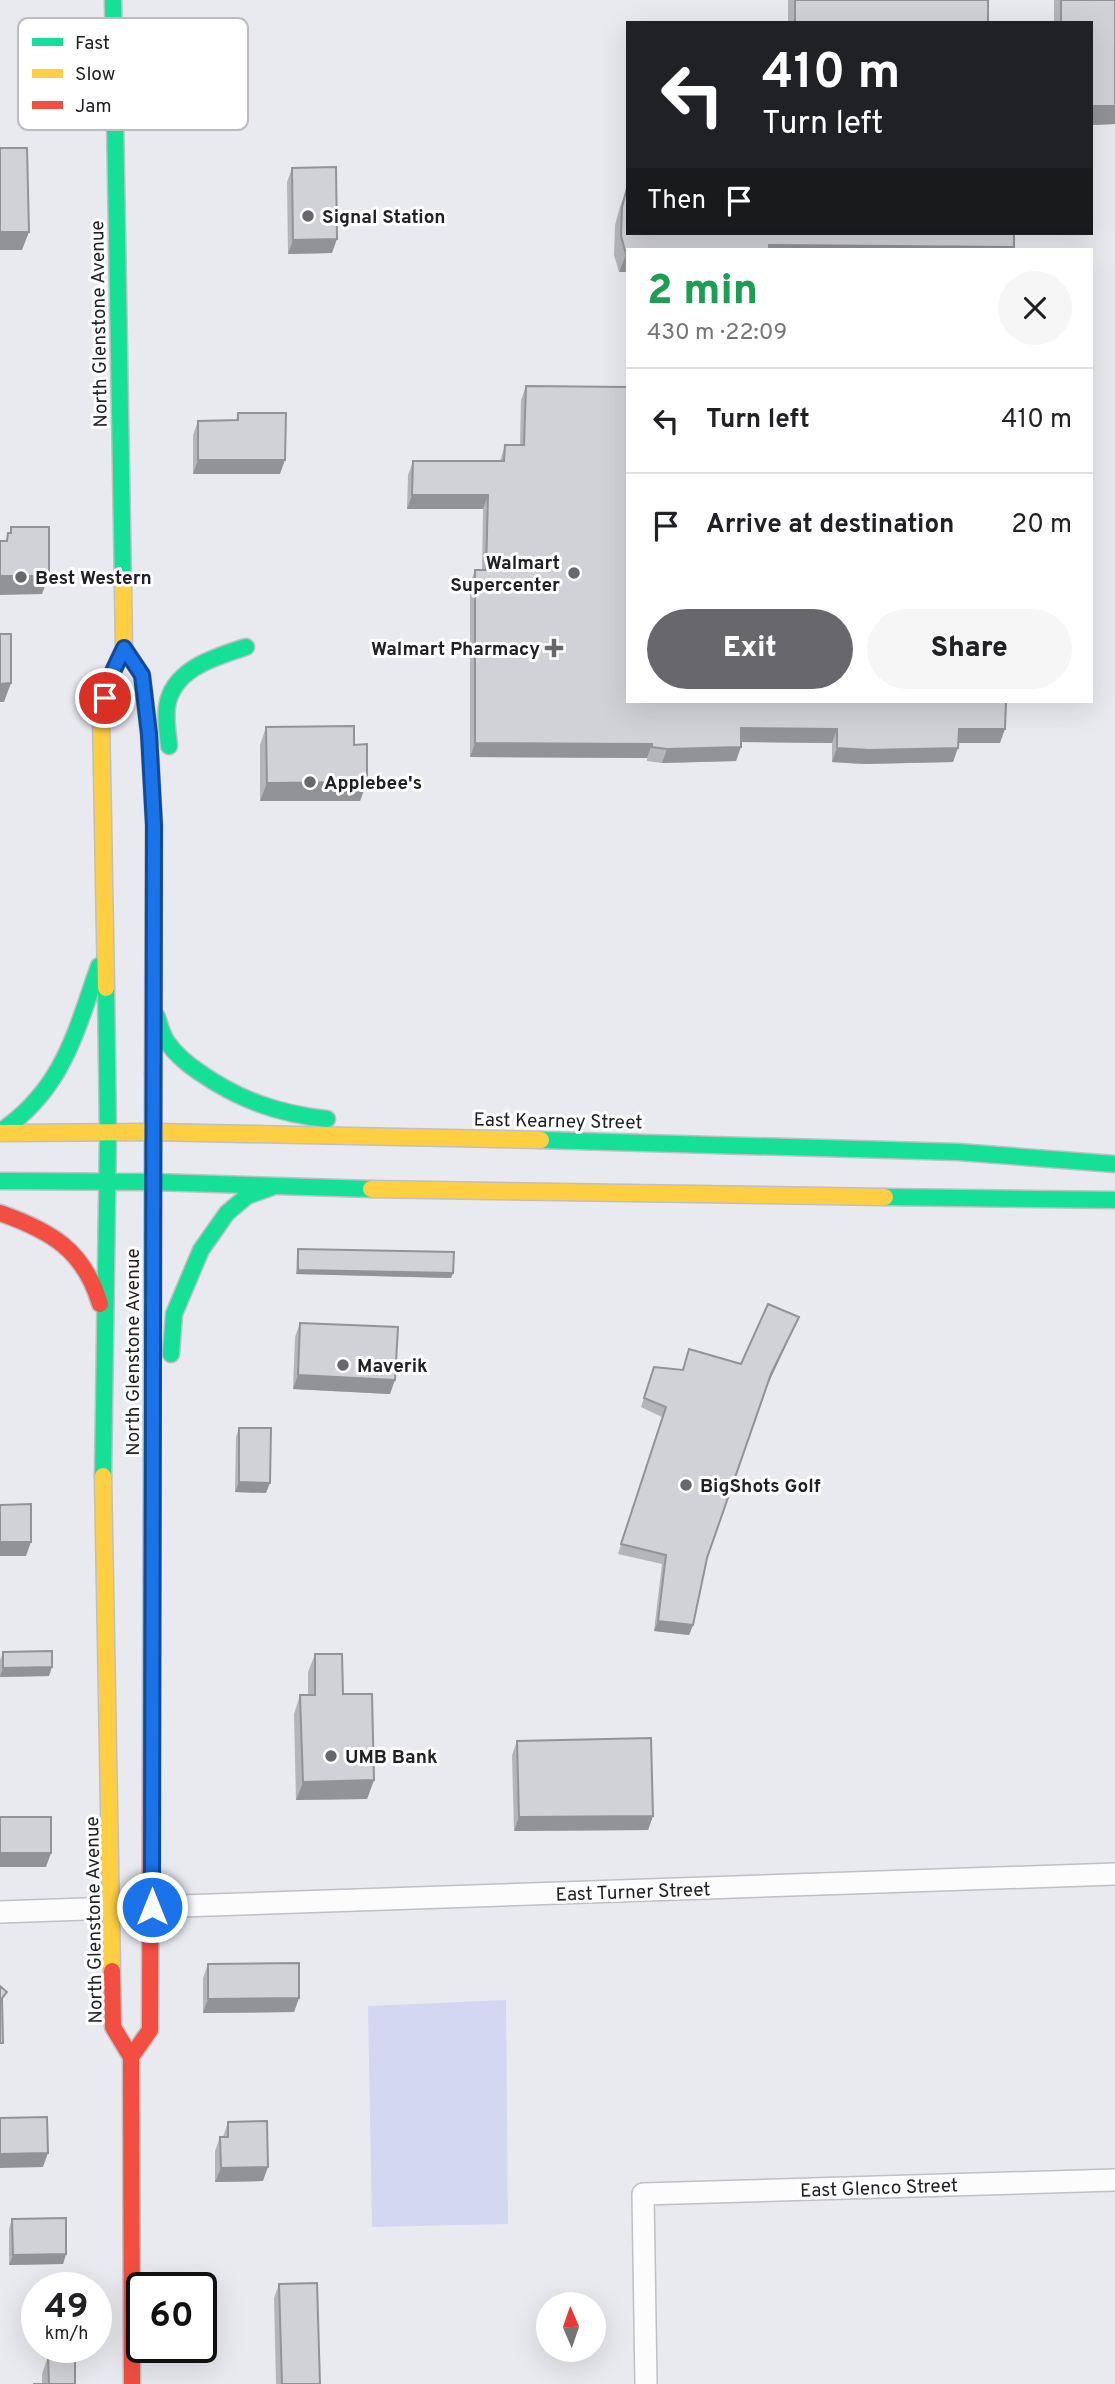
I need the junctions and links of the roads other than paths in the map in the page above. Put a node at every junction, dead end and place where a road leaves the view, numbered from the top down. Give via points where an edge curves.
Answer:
1 (114, 0) edge
2 (114, 18) edge
3 (116, 130) edge
4 (246, 647) dead end
5 (124, 648) junction
6 (170, 767) dead end
7 (169, 801) dead end
8 (154, 882) junction
9 (105, 948) junction
10 (154, 1009) junction
11 (366, 1120) dead end
12 (638, 1126) dead end
13 (0, 1132) edge
14 (153, 1132) junction
15 (108, 1133) junction
16 (761, 1145) junction
17 (1115, 1164) edge
18 (0, 1181) edge
19 (108, 1182) junction
20 (154, 1182) junction
21 (277, 1186) junction
22 (1115, 1200) edge
23 (0, 1213) edge
24 (105, 1330) junction
25 (171, 1369) dead end
26 (168, 1584) dead end
27 (151, 1655) junction
28 (109, 1746) junction
29 (124, 1762) dead end
30 (1115, 1874) edge
31 (135, 1891) dead end
32 (152, 1907) junction
33 (0, 1912) edge
34 (120, 1916) junction
35 (134, 2010) dead end
36 (150, 2029) junction
37 (131, 2057) junction
38 (1115, 2180) edge
39 (132, 2384) edge
40 (646, 2384) edge

1 - 2 main road, North Glenstone Avenue
3 - 5 main road, North Glenstone Avenue
4 - 6 main road via 199,664 171,693 167,707
5 - 8 main road, North Glenstone Avenue via 142,675
5 - 9 main road, North Glenstone Avenue via 109,680 101,715
7 - 8 main road
8 - 10 main road, North Glenstone Avenue
9 - 13 main road via 58,1073 26,1115
9 - 15 main road, North Glenstone Avenue
10 - 11 main road via 169,1045 181,1059 228,1092 277,1112
10 - 14 main road, North Glenstone Avenue
12 - 16 main road
13 - 15 main road, East Kearney Street
14 - 15 main road, East Kearney Street
14 - 16 main road, East Kearney Street
14 - 20 main road, North Glenstone Avenue
15 - 19 main road, North Glenstone Avenue
16 - 17 main road, East Kearney Street via 958,1152
18 - 19 main road
19 - 20 main road
19 - 24 main road, North Glenstone Avenue
20 - 21 main road
20 - 27 main road, North Glenstone Avenue
21 - 22 main road
21 - 25 main road via 247,1196 227,1213 201,1250 174,1314
23 - 24 main road via 46,1232 71,1250 88,1269
24 - 28 main road, North Glenstone Avenue
26 - 27 main road
27 - 32 main road, North Glenstone Avenue
28 - 29 main road
28 - 34 main road, North Glenstone Avenue
30 - 32 street, East Turner Street
31 - 32 main road
32 - 36 main road, North Glenstone Avenue
33 - 34 street
34 - 37 main road, North Glenstone Avenue via 113,2027
35 - 36 main road
36 - 37 main road
37 - 39 main road
38 - 40 street, East Glenco Street via 643,2194

